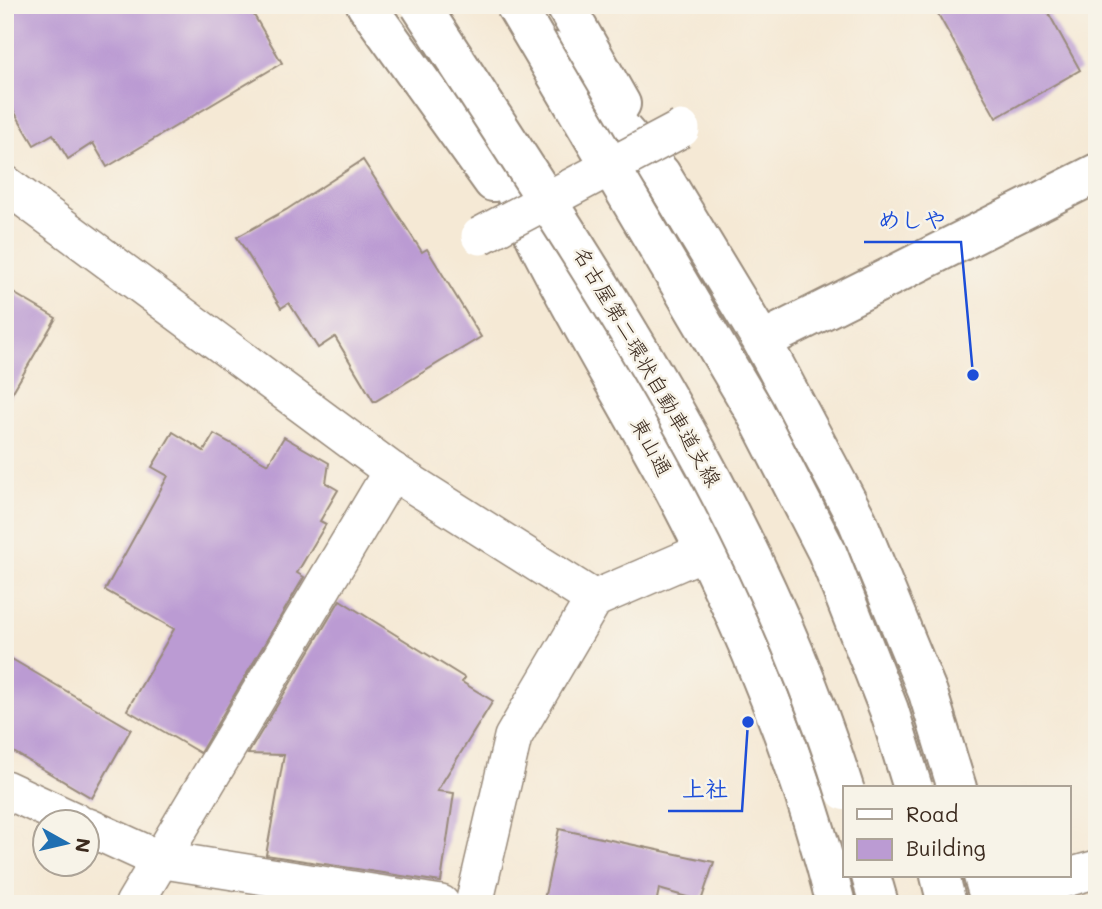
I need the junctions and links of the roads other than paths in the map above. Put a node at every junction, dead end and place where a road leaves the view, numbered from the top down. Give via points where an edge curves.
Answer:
1 (366, 5) edge
2 (420, 5) edge
3 (432, 5) edge
4 (514, 5) edge
5 (565, 5) edge
6 (681, 129) dead end
7 (1097, 173) edge
8 (661, 174) junction
9 (9, 197) edge
10 (480, 236) dead end
11 (543, 253) junction
12 (762, 341) junction
13 (392, 471) junction
14 (705, 551) junction
15 (594, 599) junction
16 (843, 786) edge
17 (913, 786) edge
18 (956, 786) edge
19 (5, 789) edge
20 (47, 808) edge
21 (102, 833) edge
22 (158, 859) junction
23 (1097, 870) edge
24 (1070, 876) edge
25 (872, 878) edge
26 (940, 878) edge
27 (1059, 878) edge
28 (988, 893) edge
29 (134, 904) edge
30 (441, 904) edge
31 (474, 904) edge
32 (836, 904) edge
33 (879, 904) edge
34 (947, 904) edge

1 - 11 main road
2 - 16 main road, 名古屋第二環状自動車道支線, bridge via 688,429 763,577
3 - 11 main road, 東山通
4 - 8 main road
4 - 17 main road, bridge via 755,412 827,552
5 - 8 main road
6 - 10 street, bridge
7 - 12 main road
8 - 12 main road
9 - 13 street
11 - 14 main road, 東山通
12 - 18 main road via 857,520 928,693
13 - 15 street
13 - 22 street
14 - 15 street
14 - 32 main road, 東山通 via 765,683 824,855
15 - 31 street via 513,737
19 - 20 street
21 - 22 street
22 - 29 street
22 - 30 street
23 - 24 street
25 - 33 main road
26 - 34 main road
27 - 28 street

